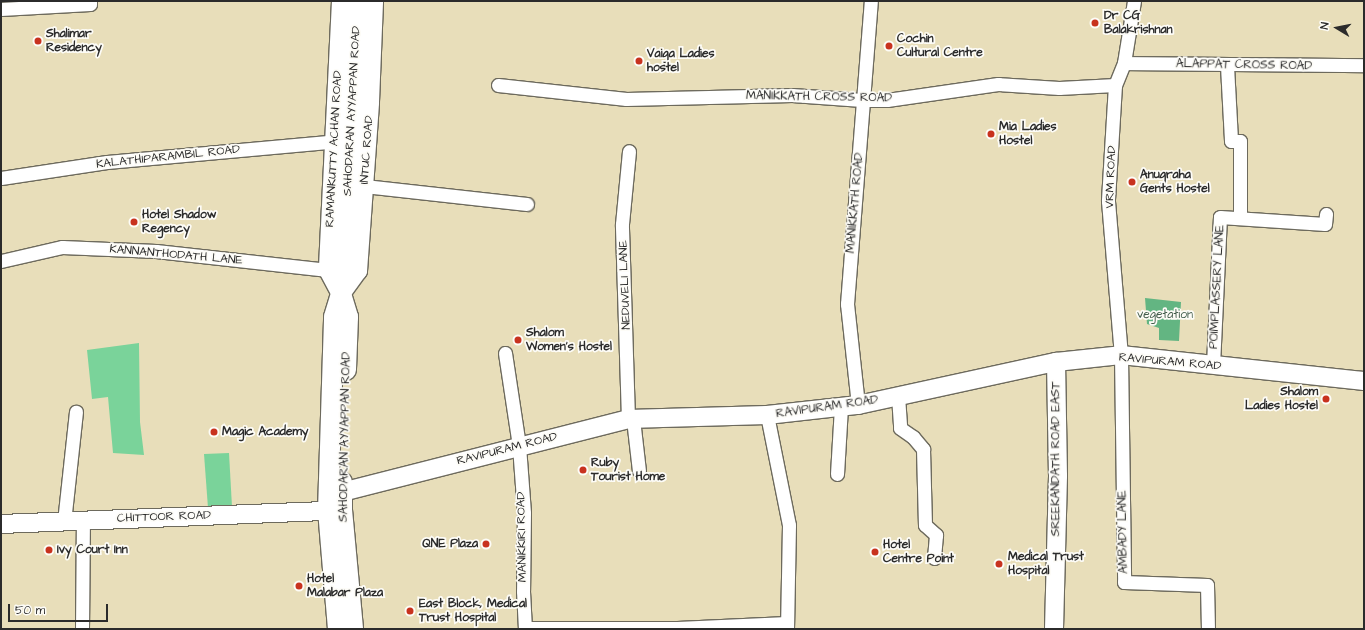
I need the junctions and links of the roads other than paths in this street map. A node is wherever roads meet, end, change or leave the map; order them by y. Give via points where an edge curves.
1 (90, 1) edge
2 (342, 1) edge
3 (358, 1) edge
4 (374, 1) edge
5 (871, 1) edge
6 (1134, 1) edge
7 (1, 9) edge
8 (1124, 63) junction
9 (1227, 66) junction
10 (1364, 66) edge
11 (498, 85) dead end
12 (1115, 86) junction
13 (862, 100) junction
14 (336, 141) junction
15 (629, 151) dead end
16 (1, 178) edge
17 (364, 186) junction
18 (527, 204) dead end
19 (1240, 218) junction
20 (1326, 219) dead end
21 (1, 261) edge
22 (328, 270) junction
23 (341, 294) junction
24 (505, 354) dead end
25 (1121, 355) junction
26 (1056, 362) junction
27 (1212, 365) junction
28 (1364, 381) edge
29 (898, 396) junction
30 (849, 406) junction
31 (76, 412) dead end
32 (767, 415) junction
33 (631, 419) junction
34 (518, 446) junction
35 (639, 471) dead end
36 (837, 474) dead end
37 (342, 492) junction
38 (328, 511) junction
39 (83, 520) junction
40 (64, 522) junction
41 (1, 524) edge
42 (934, 558) dead end
43 (787, 626) edge
44 (82, 629) edge
45 (338, 629) edge
46 (353, 629) edge
47 (525, 629) edge
48 (1054, 629) edge
49 (1208, 629) edge

1 - 7 street via 90,4
2 - 14 main road, RAMANKUTTY ACHAN ROAD
3 - 23 main road, SAHODARAN AYYAPPAN ROAD
4 - 17 main road, INTUC ROAD
5 - 13 street, MANIKKATH ROAD
6 - 8 street, VRM ROAD
8 - 9 street, ALAPPAT CROSS ROAD
8 - 12 street, VRM ROAD
9 - 10 street, ALAPPAT CROSS ROAD
9 - 19 street via 1232,141 1240,142
11 - 13 street, MANIKKATH CROSS ROAD via 626,99 792,95
12 - 13 street, MANIKKATH CROSS ROAD via 1059,88 998,84 887,100
12 - 25 street, VRM ROAD via 1108,200
13 - 30 street, MANIKKATH ROAD via 847,304
14 - 16 street, KALATHIPARAMBIL ROAD via 107,162
14 - 22 main road, RAMANKUTTY ACHAN ROAD
15 - 33 street, NEDUVELI LANE via 622,224
17 - 18 street
17 - 23 main road, INTUC ROAD via 358,271
19 - 20 street, POIMPLASSERY LANE
19 - 27 street, POIMPLASSERY LANE via 1220,217
21 - 22 street, KANNANTHODATH LANE via 62,247 156,251
22 - 23 main road
23 - 37 main road, SAHODARAN AYYAPPAN ROAD via 348,317
23 - 38 main road, SAHODARAN AYYAPPAN ROAD via 334,317
24 - 34 street, MANIKKIRI ROAD
25 - 26 main road, RAVIPURAM ROAD
25 - 27 main road, RAVIPURAM ROAD
25 - 49 street, AMBADY LANE via 1124,582 1207,585
26 - 29 main road, RAVIPURAM ROAD
26 - 48 main road, SREEKANDATH ROAD EAST via 1058,476
27 - 28 main road, RAVIPURAM ROAD
29 - 30 main road, RAVIPURAM ROAD
29 - 42 street via 900,428 913,437 923,449 925,525 936,535
30 - 32 main road, RAVIPURAM ROAD
30 - 36 street, MANIKKATH ROAD
31 - 40 street
32 - 33 main road, RAVIPURAM ROAD
32 - 43 street via 789,525
33 - 34 main road, RAVIPURAM ROAD
33 - 35 street, NEDUVELI LANE
34 - 37 main road, RAVIPURAM ROAD
34 - 47 street, MANIKKIRI ROAD via 524,513
37 - 46 main road, SAHODARAN AYYAPPAN ROAD
38 - 39 main road, CHITTOOR ROAD
38 - 45 main road, SAHODARAN AYYAPPAN ROAD
39 - 40 main road, CHITTOOR ROAD
39 - 44 street
40 - 41 main road, CHITTOOR ROAD
43 - 47 street

